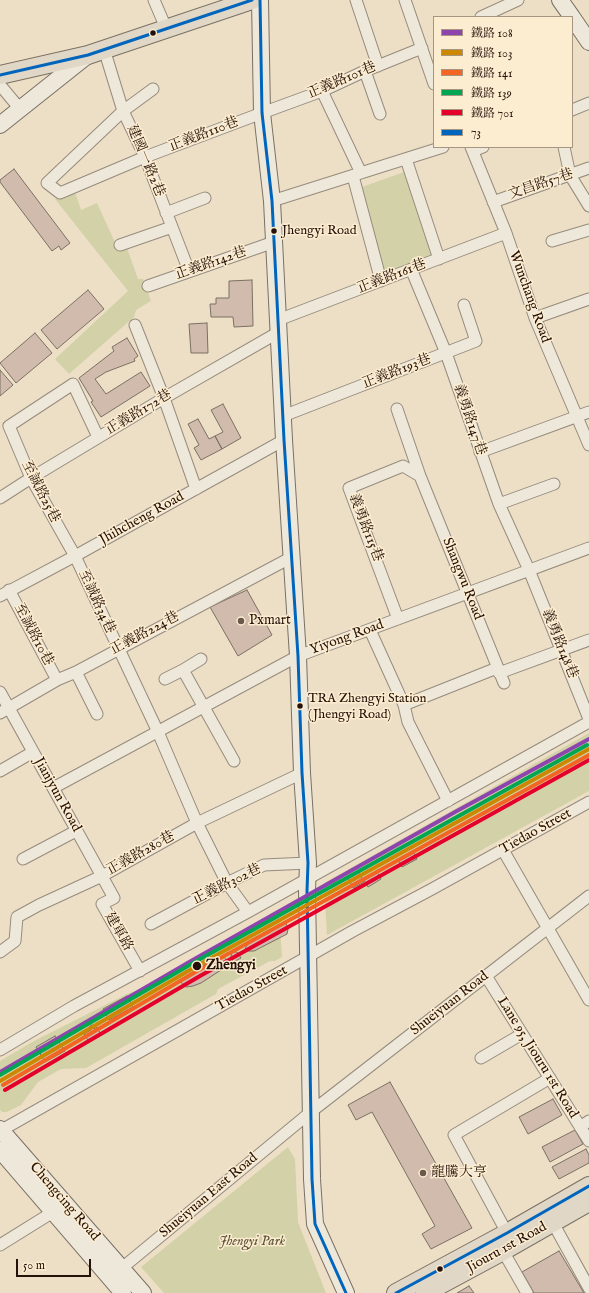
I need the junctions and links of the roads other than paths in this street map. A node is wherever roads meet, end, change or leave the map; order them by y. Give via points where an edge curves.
1 (154, 0) edge
2 (252, 0) edge
3 (260, 0) edge
4 (356, 0) edge
5 (406, 0) edge
6 (518, 0) edge
7 (560, 0) edge
8 (483, 16) edge
9 (571, 16) edge
10 (573, 18) edge
11 (166, 28) junction
12 (589, 42) edge
13 (422, 48) junction
14 (96, 52) junction
15 (378, 66) junction
16 (365, 71) junction
17 (0, 75) edge
18 (433, 81) edge
19 (0, 85) edge
20 (153, 89) dead end
21 (322, 91) junction
22 (589, 103) edge
23 (20, 109) junction
24 (573, 110) edge
25 (123, 111) junction
26 (262, 113) junction
27 (380, 114) dead end
28 (0, 125) edge
29 (440, 148) edge
30 (476, 148) edge
31 (564, 148) edge
32 (145, 157) junction
33 (406, 159) junction
34 (589, 168) edge
35 (357, 174) junction
36 (570, 175) junction
37 (205, 198) dead end
38 (272, 201) junction
39 (493, 202) junction
40 (589, 206) edge
41 (166, 213) junction
42 (172, 227) junction
43 (589, 230) edge
44 (506, 233) junction
45 (552, 241) dead end
46 (274, 242) junction
47 (120, 244) dead end
48 (438, 259) junction
49 (412, 269) junction
50 (188, 271) junction
51 (381, 281) junction
52 (148, 286) dead end
53 (589, 299) edge
54 (464, 305) dead end
55 (535, 318) junction
56 (136, 326) dead end
57 (279, 326) junction
58 (446, 353) junction
59 (164, 398) junction
60 (397, 409) dead end
61 (589, 412) edge
62 (283, 416) junction
63 (577, 416) junction
64 (98, 437) junction
65 (284, 440) junction
66 (589, 445) edge
67 (480, 452) junction
68 (420, 476) junction
69 (31, 478) junction
70 (554, 484) dead end
71 (196, 489) junction
72 (0, 498) edge
73 (499, 504) junction
74 (589, 548) edge
75 (75, 556) junction
76 (292, 557) junction
77 (529, 570) junction
78 (5, 593) edge
79 (468, 593) junction
80 (398, 619) junction
81 (370, 630) junction
82 (589, 640) edge
83 (118, 649) junction
84 (561, 650) junction
85 (298, 656) junction
86 (202, 659) dead end
87 (183, 670) junction
88 (76, 672) junction
89 (500, 674) junction
90 (165, 679) dead end
91 (57, 680) junction
92 (0, 692) edge
93 (404, 705) junction
94 (204, 706) junction
95 (4, 710) edge
96 (97, 714) dead end
97 (589, 719) edge
98 (589, 722) edge
99 (158, 732) junction
100 (33, 752) junction
101 (234, 761) dead end
102 (0, 771) edge
103 (302, 773) junction
104 (53, 788) junction
105 (448, 801) junction
106 (589, 802) edge
107 (197, 823) junction
108 (76, 831) junction
109 (503, 850) junction
110 (24, 859) dead end
111 (308, 870) junction
112 (102, 876) junction
113 (227, 883) junction
114 (589, 896) edge
115 (248, 912) junction
116 (151, 924) dead end
117 (548, 927) junction
118 (0, 952) edge
119 (308, 957) junction
120 (140, 971) junction
121 (486, 976) junction
122 (589, 1000) edge
123 (522, 1034) junction
124 (0, 1050) edge
125 (481, 1058) dead end
126 (550, 1078) junction
127 (312, 1111) junction
128 (585, 1124) edge
129 (0, 1130) edge
130 (589, 1141) edge
131 (0, 1150) edge
132 (589, 1186) edge
133 (589, 1202) edge
134 (53, 1212) junction
135 (553, 1223) junction
136 (507, 1233) junction
137 (0, 1245) edge
138 (504, 1251) junction
139 (102, 1268) junction
140 (122, 1268) junction
141 (589, 1288) edge
142 (435, 1290) edge
143 (123, 1293) edge
144 (143, 1293) edge
145 (346, 1293) edge
146 (396, 1293) edge
147 (527, 1293) edge

1 - 11 street
2 - 11 main road
3 - 26 street
4 - 15 street
5 - 13 street
6 - 8 street
7 - 9 street
10 - 12 street
11 - 14 main road
13 - 15 street, 正義路101巷
13 - 18 street
14 - 17 main road
14 - 23 street
14 - 25 street, 建國一路2巷
15 - 16 street, 正義路101巷
16 - 21 street, 正義路101巷
16 - 27 street
19 - 23 street
20 - 25 street
21 - 26 street, 正義路101巷
21 - 35 street
22 - 24 street
23 - 28 street
25 - 32 street, 建國一路2巷
25 - 32 street, 正義路110巷 via 47,183 60,193
26 - 32 street, 正義路110巷
26 - 38 street
29 - 33 street
30 - 39 street, Wunchang Road
31 - 36 street
32 - 41 street, 建國一路2巷
33 - 35 street
33 - 48 street
34 - 36 street, 文昌路57巷
35 - 38 street
35 - 51 street
36 - 39 street, 文昌路57巷
36 - 40 street
37 - 41 street
38 - 46 street
39 - 44 street, Wunchang Road
41 - 42 street, 建國一路2巷
42 - 47 street
42 - 50 street, 建國一路2巷
43 - 45 street
44 - 48 street, 正義路161巷
44 - 55 street, Wunchang Road
46 - 50 street, 正義路142巷
46 - 57 street
48 - 49 street, 正義路161巷
49 - 51 street, 正義路161巷
49 - 58 street, 義勇路147巷
50 - 52 street, 正義路142巷
51 - 57 street, 正義路161巷
53 - 55 street
54 - 58 street, 正義路193巷 via 476,341
55 - 63 street, Wunchang Road
56 - 59 street
57 - 59 street, 正義路172巷
57 - 62 street
58 - 62 street, 正義路193巷
58 - 67 street, 義勇路147巷
59 - 64 street, 正義路172巷
59 - 71 street
60 - 68 street, Shangwu Road
61 - 63 street
62 - 65 street
63 - 66 street, Wunchang Road
63 - 67 street
64 - 69 street, 正義路172巷
64 - 69 street, 至誠路25巷 via 73,384 9,426
65 - 71 street, Jhihcheng Road
65 - 76 street
67 - 73 street, 義勇路147巷
68 - 79 street, Shangwu Road
68 - 80 street, 義勇路115巷 via 403,466 349,488
69 - 72 street, 正義路172巷
69 - 75 street, 至誠路25巷
70 - 73 street
71 - 75 street, Jhihcheng Road
73 - 77 street, 義勇路147巷
74 - 77 street, Yiyong Road
75 - 78 street, Jhihcheng Road
75 - 83 street, 至誠路34巷
76 - 83 street, 正義路224巷
76 - 85 street
77 - 79 street, Yiyong Road
77 - 84 street, 義勇路148巷
78 - 91 street, 至誠路10巷
79 - 80 street, Yiyong Road
79 - 89 street, Shangwu Road
80 - 81 street, Yiyong Road
81 - 85 street, Yiyong Road
81 - 93 street
82 - 84 street
83 - 88 street, 正義路224巷
83 - 99 street, 至誠路34巷
84 - 89 street
84 - 97 street, 義勇路148巷
85 - 94 street, Yiyong Road
85 - 103 street
86 - 87 street
87 - 90 street
87 - 94 street
88 - 91 street, 正義路224巷
88 - 96 street
89 - 93 street
91 - 95 street, 正義路224巷
92 - 95 street, Jianjyun Road
93 - 105 street via 408,722
94 - 99 street, Yiyong Road
94 - 101 street
95 - 100 street, Jianjyun Road
98 - 105 street
99 - 104 street, Yiyong Road
99 - 107 street, 至誠路34巷
100 - 102 street
100 - 104 street, Jianjyun Road
103 - 107 street, 正義路280巷
103 - 111 street
104 - 108 street, Jianjyun Road
105 - 111 street
106 - 109 street, Tiedao Street
107 - 112 street, 正義路280巷
107 - 113 street, 至誠路34巷
108 - 110 street
108 - 112 street, Jianjyun Road
109 - 117 street
109 - 119 street, Tiedao Street
111 - 113 street, 正義路302巷 via 264,866
111 - 115 street
111 - 119 street
112 - 118 street, 正義路280巷 via 17,917 15,941
112 - 120 street, Jianjyun Road via 114,898 102,904
113 - 115 street, 至誠路34巷
113 - 116 street, 正義路302巷
114 - 117 street, Shueiyuan Road
115 - 120 street
117 - 121 street, Shueiyuan Road
117 - 122 street
119 - 127 street
119 - 129 street, Tiedao Street
120 - 124 street
121 - 123 street, Lane 95, Jiouru 1st Road
121 - 127 street, Shueiyuan Road
123 - 125 street
123 - 126 street, Lane 95, Jiouru 1st Road
126 - 128 street, Lane 95, Jiouru 1st Road
126 - 136 street via 454,1135
127 - 140 street, Shueiyuan East Road
127 - 145 street via 315,1224
128 - 130 street, Lane 95, Jiouru 1st Road
129 - 140 street, Chengcing Road
131 - 134 street, Chengcing Road
132 - 136 main road, Jiouru 1st Road
133 - 135 main road, Jiouru 1st Road
134 - 137 street
134 - 139 street, Chengcing Road
135 - 138 main road, Jiouru 1st Road
135 - 141 street
136 - 138 street
136 - 146 main road, Jiouru 1st Road
138 - 142 main road, Jiouru 1st Road
138 - 147 street
139 - 140 street
139 - 143 street, Chengcing Road
140 - 144 street, Chengcing Road

